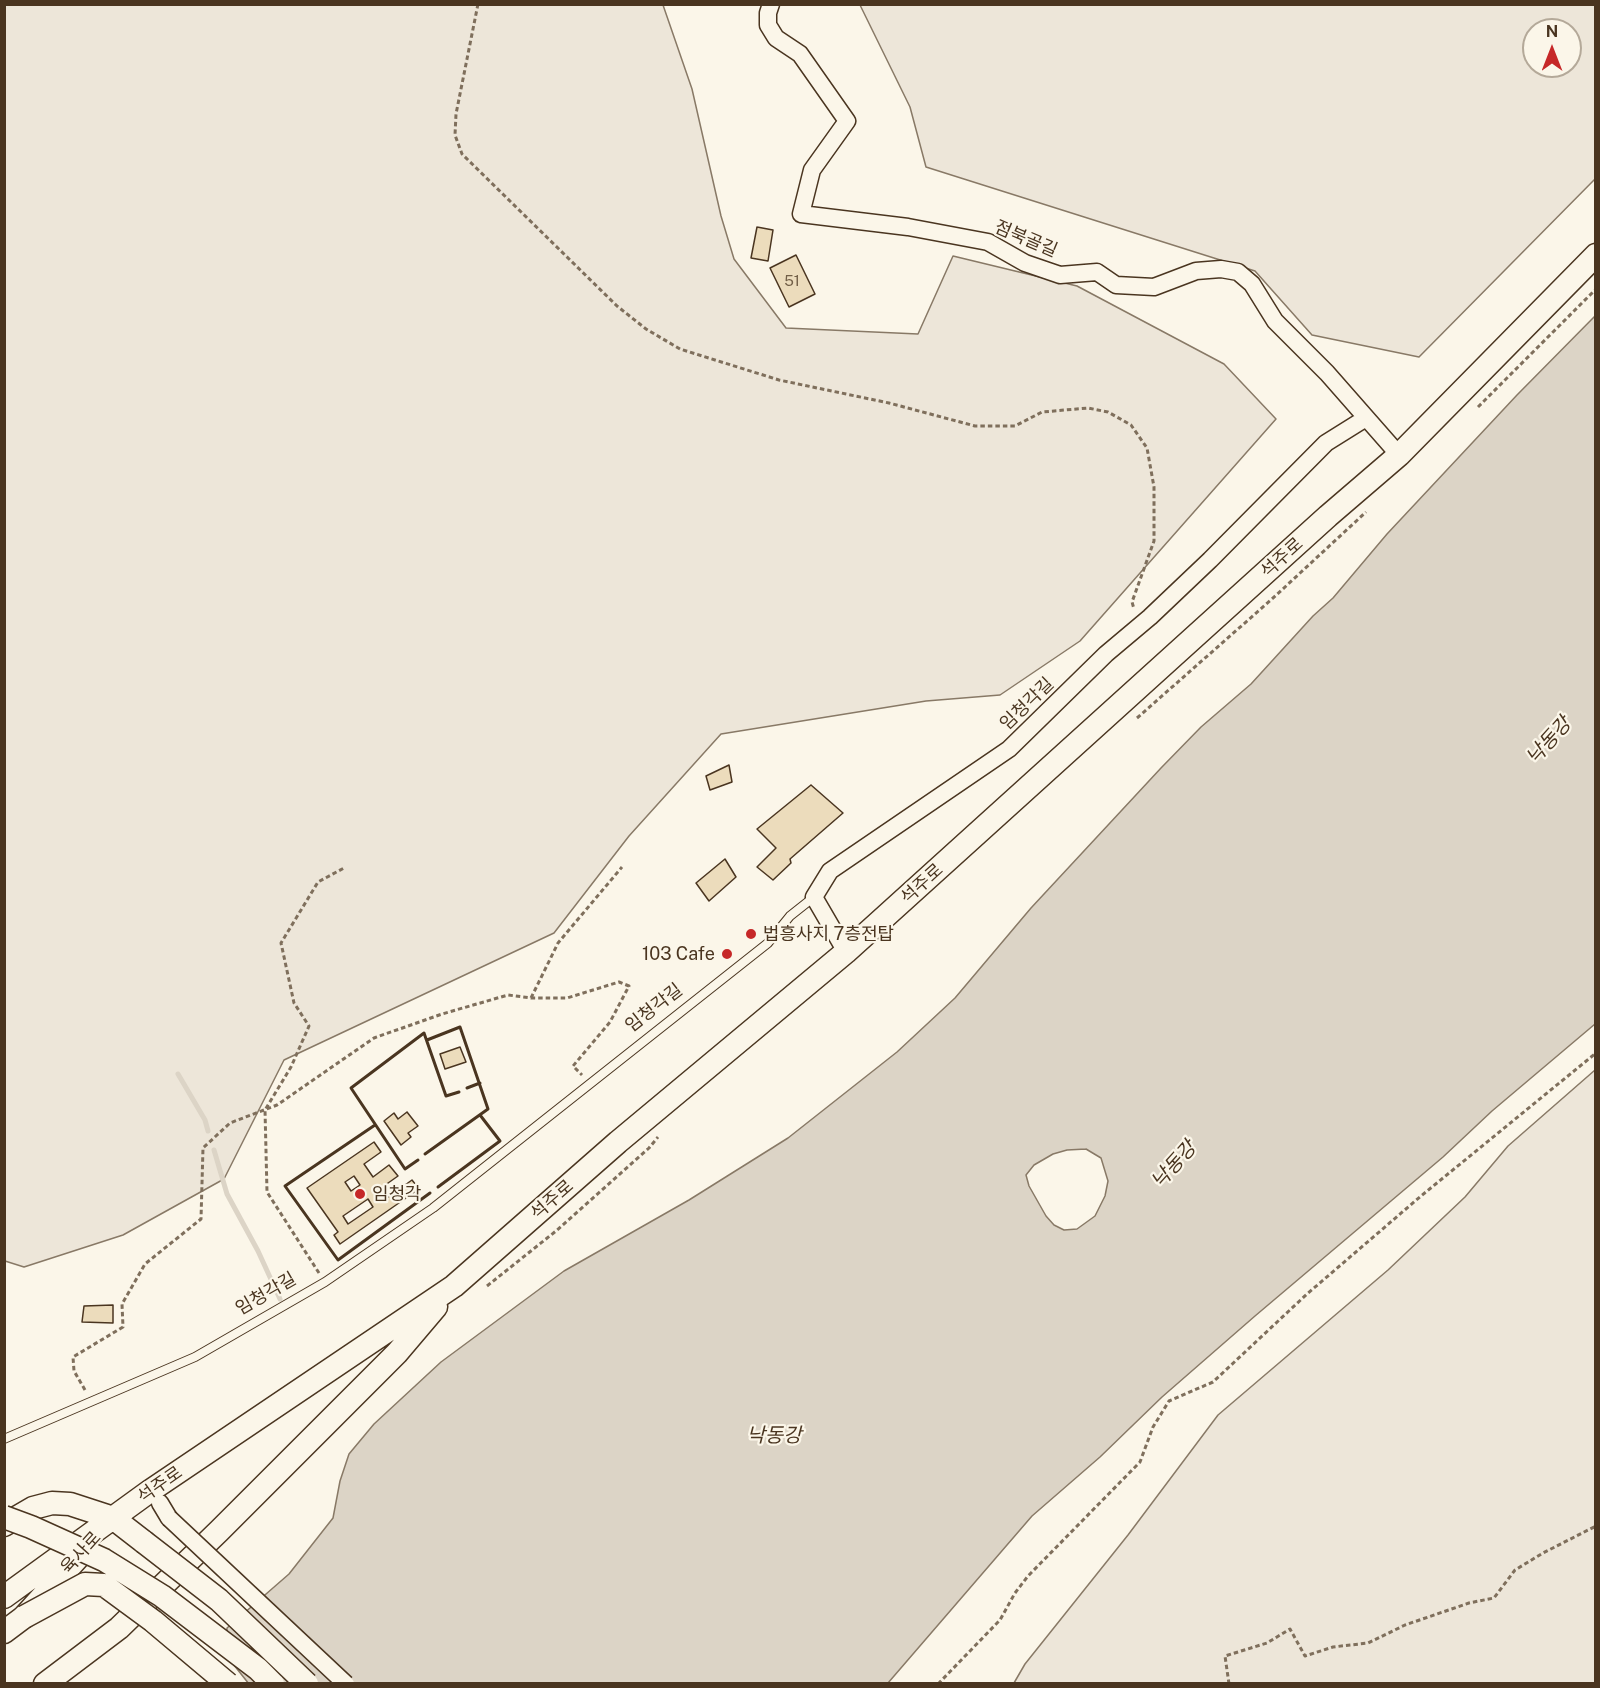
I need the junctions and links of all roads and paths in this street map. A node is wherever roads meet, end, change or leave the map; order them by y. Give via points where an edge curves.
1 (478, 4) edge
2 (771, 4) edge
3 (1596, 255) edge
4 (1366, 418) junction
5 (1399, 455) junction
6 (1138, 628) junction
7 (622, 867) dead end
8 (344, 868) dead end
9 (814, 897) junction
10 (846, 952) junction
11 (531, 998) junction
12 (1596, 1053) edge
13 (590, 1084) junction
14 (265, 1110) junction
15 (325, 1282) junction
16 (454, 1286) junction
17 (91, 1402) junction
18 (4, 1439) edge
19 (160, 1503) dead end
20 (4, 1517) edge
21 (113, 1518) junction
22 (4, 1525) edge
23 (1596, 1526) edge
24 (4, 1597) edge
25 (24, 1617) junction
26 (4, 1632) edge
27 (45, 1683) edge
28 (228, 1683) edge
29 (273, 1683) edge
30 (307, 1683) edge
31 (346, 1683) edge
32 (938, 1683) edge
33 (1229, 1683) edge

1 - 6 path via 456,114 455,135 462,154 617,306 646,329 680,349 779,380 975,426 1015,426 1042,412 1088,408 1107,412 1131,425 1146,448 1154,487 1154,541 1132,602
2 - 4 street, 점북골길 via 768,25 776,38 800,54 847,121 812,170 801,214 988,242 1025,263 1060,275 1097,272 1116,285 1154,287 1196,271 1238,272 1252,284 1275,321
3 - 5 street, 석주로
4 - 5 street, 점북골길
4 - 6 street, 임청각길 via 1326,443
5 - 10 street, 석주로
6 - 9 street, 임청각길 via 1009,749 830,871
7 - 11 path via 558,944
8 - 14 path via 318,882 281,944 294,1003 309,1026 291,1067
9 - 10 street
9 - 13 lane, 임청각길 via 790,916 768,943
10 - 16 street, 석주로 via 618,1142
11 - 13 path via 567,998 619,982 629,986 610,1022 573,1066
11 - 14 path via 508,994 374,1038
12 - 32 path via 1430,1188 1213,1382 1168,1401 1140,1462 1028,1576 1000,1620
13 - 15 lane, 임청각길 via 433,1208
14 - 15 path via 267,1192
14 - 17 path via 230,1123 202,1148 201,1219 145,1264 122,1304 123,1327 73,1357 74,1371
15 - 17 lane, 임청각길 via 195,1357
16 - 21 street, 석주로
16 - 27 street via 397,1353 219,1531 119,1628
17 - 18 lane, 임청각길
19 - 31 street, bridge via 169,1518
20 - 29 street, bridge via 104,1560 162,1596
21 - 22 street via 70,1504 52,1503 33,1508
21 - 24 street, 육사로
21 - 25 street, 육사로
21 - 30 street, bridge via 219,1600
23 - 33 path via 1515,1570 1494,1598 1406,1625 1368,1643 1333,1647 1305,1656 1290,1629 1267,1643 1225,1656
25 - 26 street, 육사로
25 - 28 street, bridge via 85,1584 104,1585

